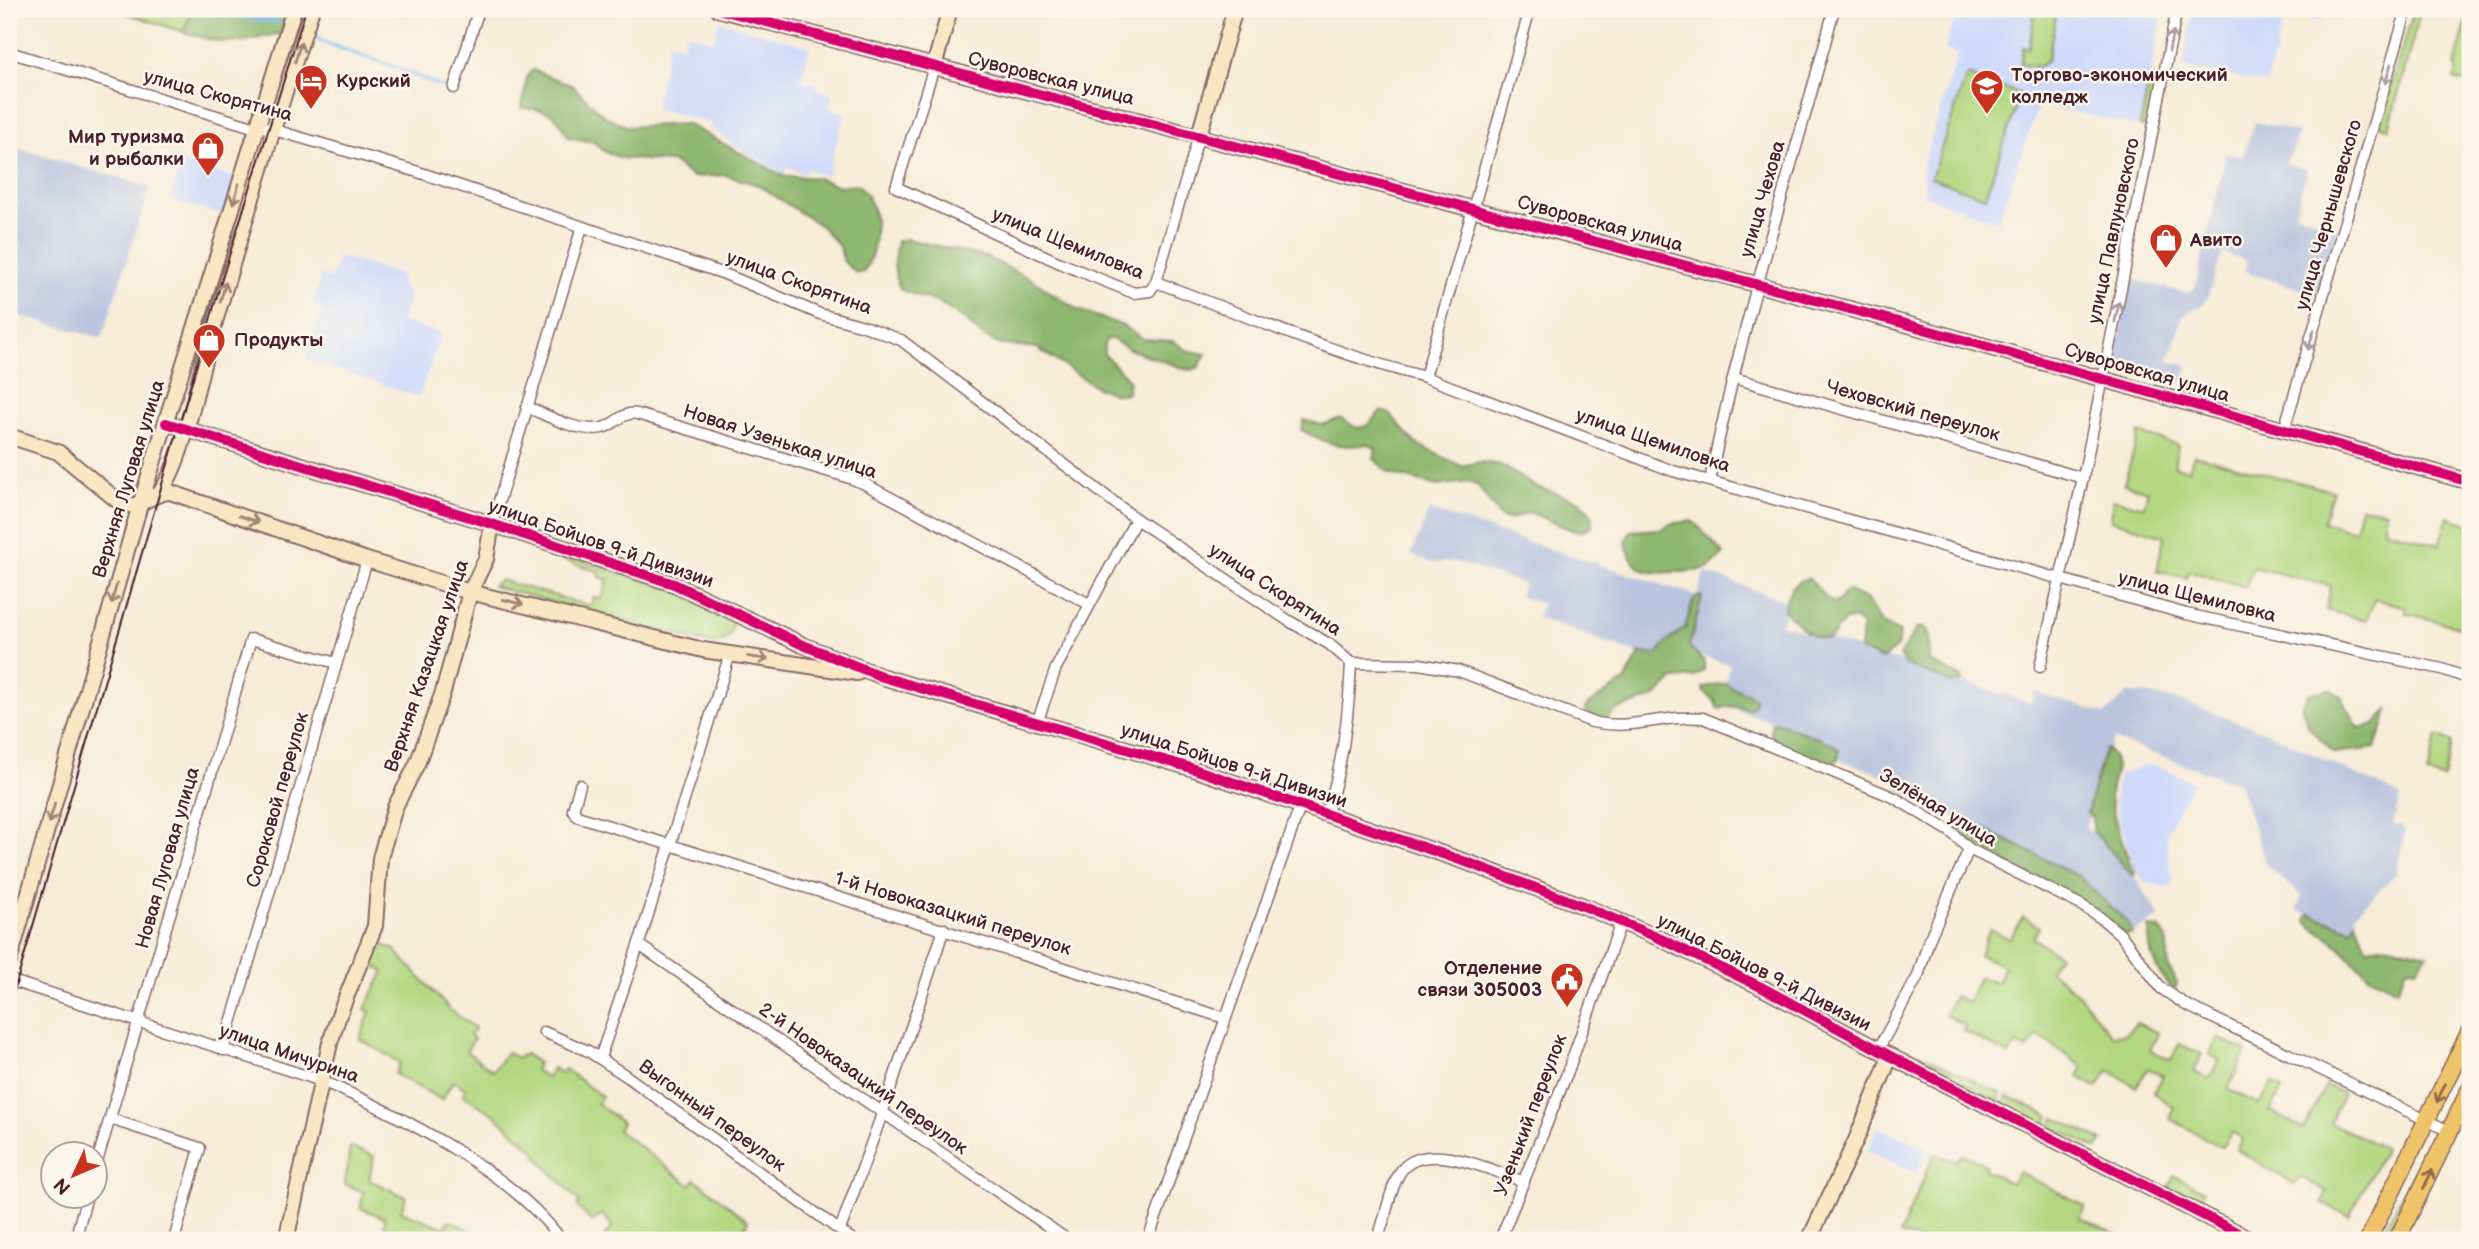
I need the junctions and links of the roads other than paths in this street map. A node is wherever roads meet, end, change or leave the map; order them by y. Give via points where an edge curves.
1 (294, 9) edge
2 (312, 9) edge
3 (479, 9) edge
4 (718, 9) edge
5 (950, 9) edge
6 (1236, 9) edge
7 (1530, 9) edge
8 (1834, 9) edge
9 (2177, 9) edge
10 (2407, 9) edge
11 (9, 52) edge
12 (934, 67) junction
13 (454, 88) dead end
14 (256, 128) junction
15 (274, 130) junction
16 (1199, 135) junction
17 (1471, 208) junction
18 (582, 227) junction
19 (1156, 282) junction
20 (1757, 285) junction
21 (1424, 377) junction
22 (1734, 378) junction
23 (2102, 379) junction
24 (527, 408) junction
25 (164, 428) junction
26 (185, 429) junction
27 (2284, 430) junction
28 (9, 436) edge
29 (170, 476) junction
30 (2083, 478) junction
31 (1710, 481) junction
32 (2470, 482) edge
33 (160, 493) junction
34 (207, 504) junction
35 (140, 505) junction
36 (1136, 519) junction
37 (492, 524) junction
38 (367, 560) junction
39 (2060, 579) junction
40 (470, 592) junction
41 (1089, 604) junction
42 (730, 654) junction
43 (336, 663) junction
44 (1351, 663) junction
45 (2040, 667) dead end
46 (883, 677) junction
47 (2470, 679) edge
48 (1037, 723) junction
49 (580, 785) dead end
50 (1301, 804) junction
51 (1327, 813) junction
52 (670, 845) junction
53 (1969, 849) junction
54 (1621, 922) junction
55 (944, 929) junction
56 (639, 945) junction
57 (9, 962) edge
58 (9, 980) edge
59 (1226, 1018) junction
60 (139, 1021) junction
61 (2470, 1031) edge
62 (544, 1032) dead end
63 (223, 1050) junction
64 (1884, 1053) junction
65 (600, 1058) junction
66 (322, 1081) junction
67 (2470, 1089) edge
68 (882, 1114) junction
69 (110, 1119) junction
70 (2428, 1120) junction
71 (2451, 1132) junction
72 (104, 1140) edge
73 (1524, 1182) junction
74 (84, 1210) edge
75 (839, 1230) junction
76 (75, 1240) edge
77 (174, 1240) edge
78 (286, 1240) edge
79 (561, 1240) edge
80 (853, 1240) edge
81 (1068, 1240) edge
82 (1148, 1240) edge
83 (1377, 1240) edge
84 (1500, 1240) edge
85 (1809, 1240) edge
86 (2252, 1240) edge
87 (2368, 1240) edge
88 (2397, 1240) edge

1 - 14 street, Верхняя Луговая улица
15 -> 2 street, Верхняя Луговая улица
3 - 13 street
4 - 12 street, Суворовская улица
5 - 12 street
6 - 16 street
7 - 17 street
8 - 20 street, улица Чехова
23 -> 9 street, улица Павлуновского
10 -> 27 street, улица Чернышевского
11 - 14 street, улица Скорятина
12 - 16 street, Суворовская улица
12 - 19 street, улица Щемиловка via 896,187 1134,293 1145,294
14 - 15 street, улица Скорятина
14 -> 25 street, Верхняя Луговая улица
15 - 18 street, улица Скорятина via 391,163
26 -> 15 street, Верхняя Луговая улица
16 - 17 street, Суворовская улица
16 - 19 street
17 - 20 street, Суворовская улица
17 - 21 street
18 - 24 street, Верхняя Казацкая улица
18 - 36 street, улица Скорятина via 901,340
19 - 21 street, улица Щемиловка via 1325,346
20 - 22 street, улица Чехова
20 - 23 street, Суворовская улица
21 - 31 street, улица Щемиловка
22 - 30 street, Чеховский переулок
22 - 31 street, улица Чехова
23 - 27 street, Суворовская улица
23 - 30 street, улица Павлуновского
24 - 37 street, Верхняя Казацкая улица
24 - 41 street, Новая Узенькая улица via 587,429 606,427 626,414 636,414 850,478
25 - 26 street, улица Бойцов 9-й Дивизии
25 - 29 street via 163,454
25 - 35 street, Верхняя Луговая улица
26 - 29 street, Верхняя Луговая улица
26 - 37 street, улица Бойцов 9-й Дивизии
27 - 32 street, Суворовская улица
28 - 35 street via 58,452 122,504
29 - 33 street, Верхняя Луговая улица
29 - 34 street via 186,493
30 - 39 street, улица Павлуновского
31 - 39 street, улица Щемиловка
33 - 34 street, улица Бойцов 9-й Дивизии
33 - 35 street
34 -> 38 street, улица Бойцов 9-й Дивизии
35 -> 57 street, Верхняя Луговая улица
36 - 41 street
36 - 44 street, улица Скорятина via 1329,644
37 - 40 street, Верхняя Казацкая улица via 486,559
37 - 46 street, улица Бойцов 9-й Дивизии via 674,584
38 - 40 street, улица Бойцов 9-й Дивизии
38 - 43 street, Сороковой переулок
39 - 45 street, улица Павлуновского
39 - 47 street, улица Щемиловка via 2186,614 2442,669
40 -> 42 street, улица Бойцов 9-й Дивизии
40 - 66 street, Верхняя Казацкая улица via 443,692 417,764 395,807 380,858 375,926 339,1015
41 - 48 street via 1056,668
42 -> 46 street, улица Бойцов 9-й Дивизии
42 - 52 street
43 - 60 street, Новая Луговая улица via 251,639
43 - 63 street, Сороковой переулок
44 - 51 street, улица Скорятина via 1346,732
44 - 53 street, Зелёная улица via 1419,664 1459,671 1608,725 1703,718 1895,798 1951,832
46 - 48 street, улица Бойцов 9-й Дивизии
48 - 50 street, улица Бойцов 9-й Дивизии
49 - 52 street, 1-й Новоказацкий переулок via 573,810 577,816
50 - 51 street, улица Бойцов 9-й Дивизии
50 - 59 street
51 - 54 street, улица Бойцов 9-й Дивизии
52 - 55 street, 1-й Новоказацкий переулок
52 - 56 street
53 - 64 street via 1918,976 1898,1009
53 - 70 street, Зелёная улица via 2101,918 2121,935 2161,988 2186,1005
54 - 64 street, улица Бойцов 9-й Дивизии via 1759,986
54 - 73 street, Узенький переулок
55 - 59 street, 1-й Новоказацкий переулок
55 - 68 street
56 - 65 street
56 - 68 street, 2-й Новоказацкий переулок
58 - 60 street, улица Мичурина
59 - 82 street
60 - 63 street, улица Мичурина
60 - 69 street, Новая Луговая улица
61 -> 70 main road
62 - 65 street, Выгонный переулок
63 - 66 street, улица Мичурина
64 - 85 street via 1856,1140
64 - 86 street, улица Бойцов 9-й Дивизии
65 - 75 street, Выгонный переулок
66 - 78 street, Верхняя Казацкая улица
66 - 79 street, улица Мичурина via 397,1116 472,1160 536,1209
67 - 71 main road
68 - 75 street
68 - 81 street, 2-й Новоказацкий переулок
69 - 72 street, Новая Луговая улица
69 - 77 street via 200,1148
70 - 71 street, Зелёная улица
70 - 87 main road
88 -> 71 main road
73 - 83 street via 1459,1158 1410,1162 1397,1177
73 - 84 street, Узенький переулок
74 - 76 street
75 - 80 street, Выгонный переулок

